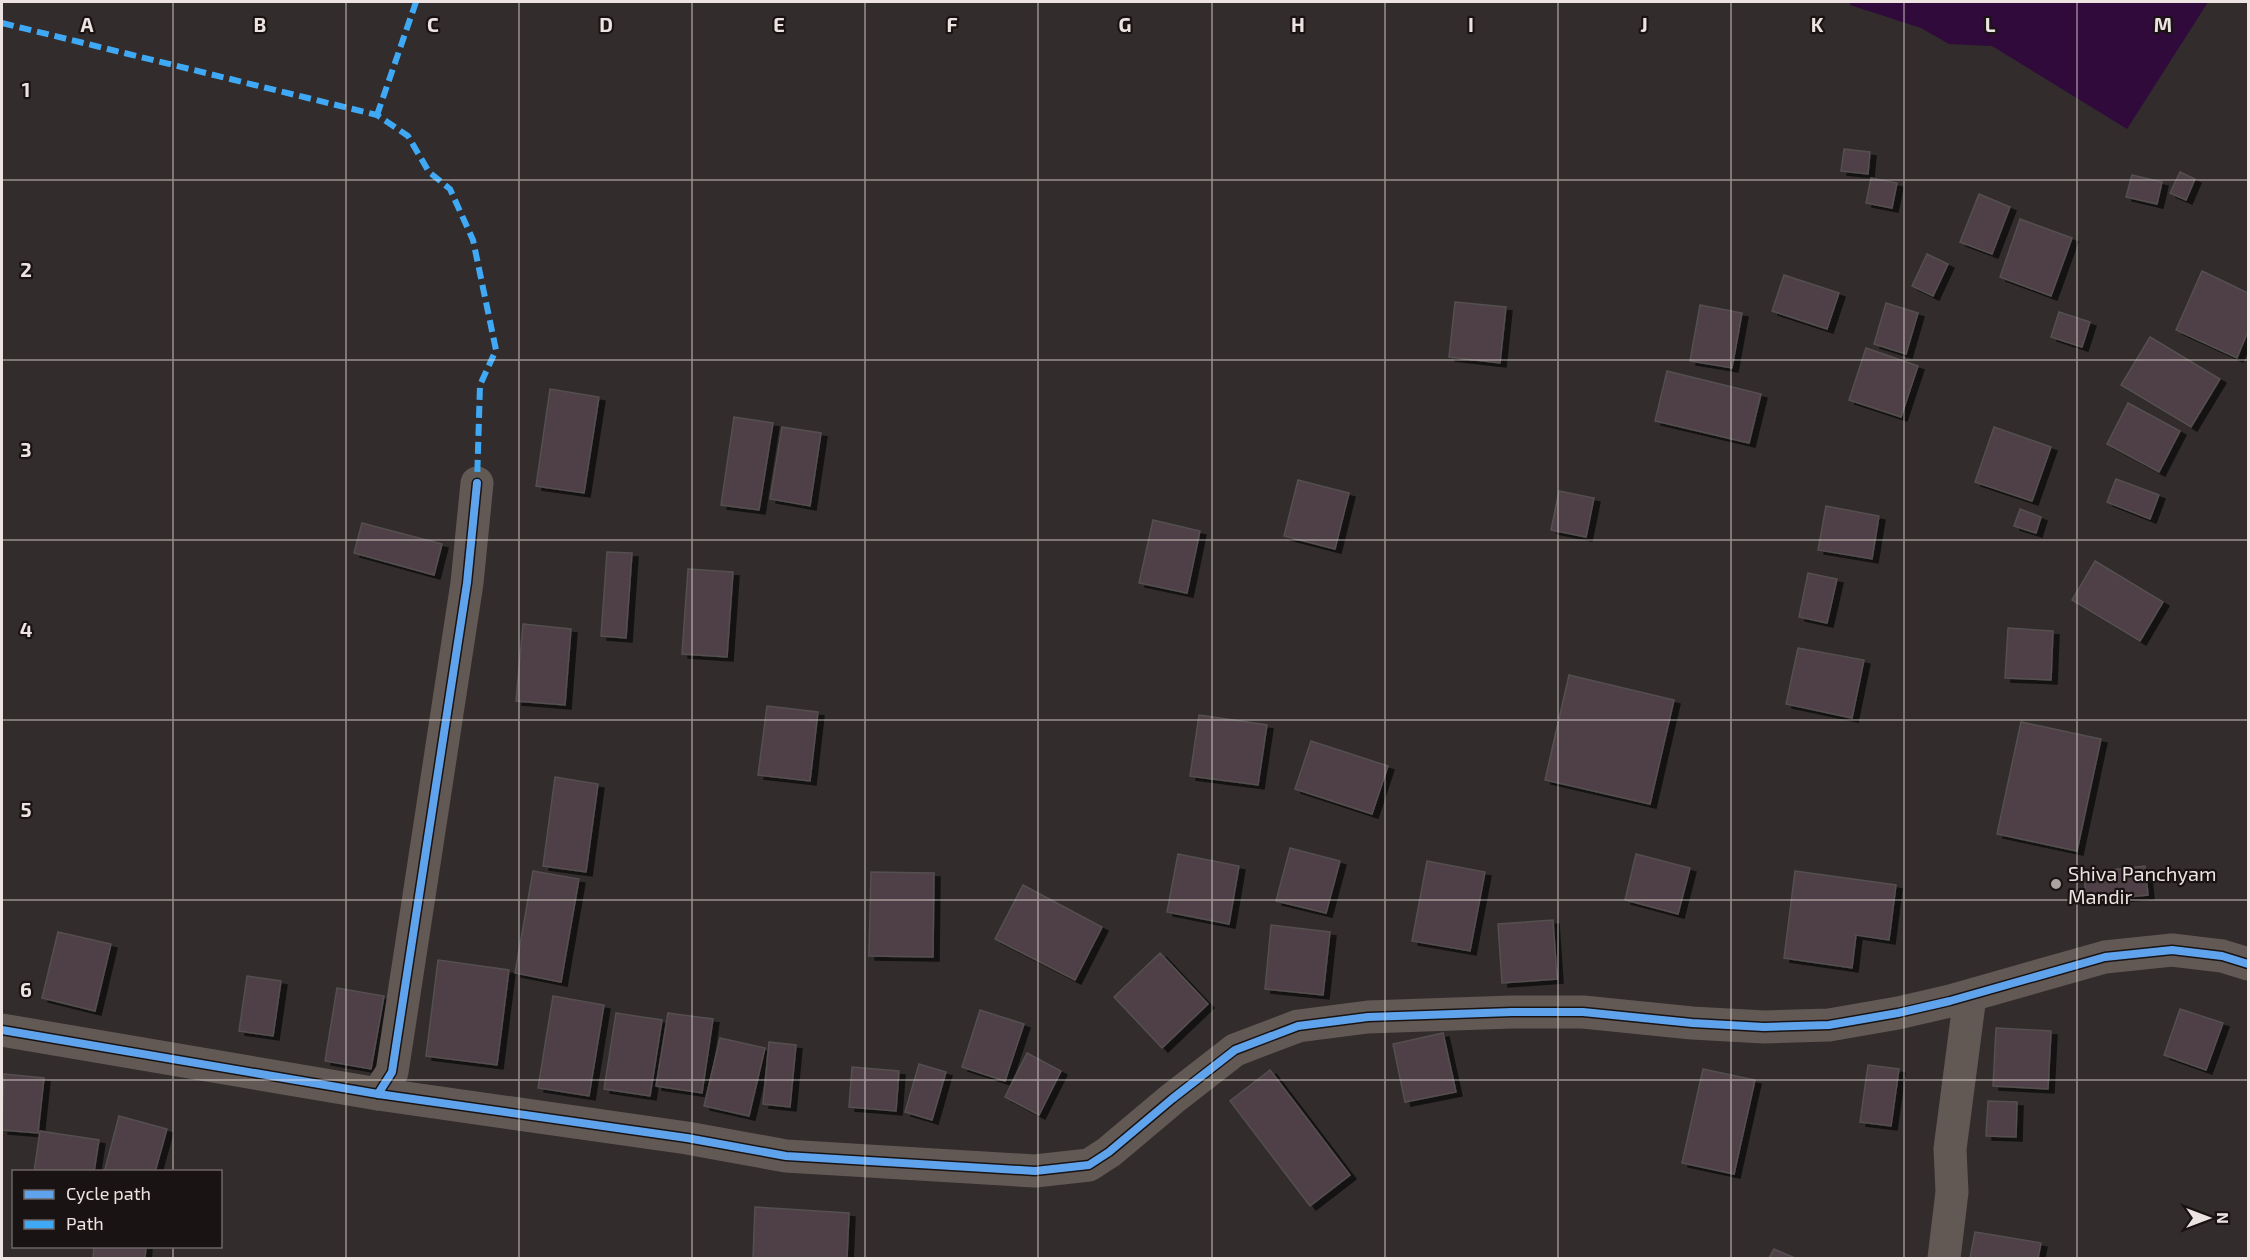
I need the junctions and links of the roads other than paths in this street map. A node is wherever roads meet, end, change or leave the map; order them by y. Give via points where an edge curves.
1 (477, 483) dead end
2 (2248, 964) edge
3 (1970, 996) junction
4 (2, 1030) edge
5 (378, 1095) junction
6 (1944, 1258) edge

1 - 5 street via 467,583 393,1072
2 - 3 street via 2222,956 2172,950 2105,957
3 - 5 street via 1829,1025 1764,1027 1582,1012 1512,1012 1368,1017 1298,1026 1235,1050 1089,1164 1035,1172 786,1156 687,1138
3 - 6 street via 1950,1149 1952,1192
4 - 5 street

